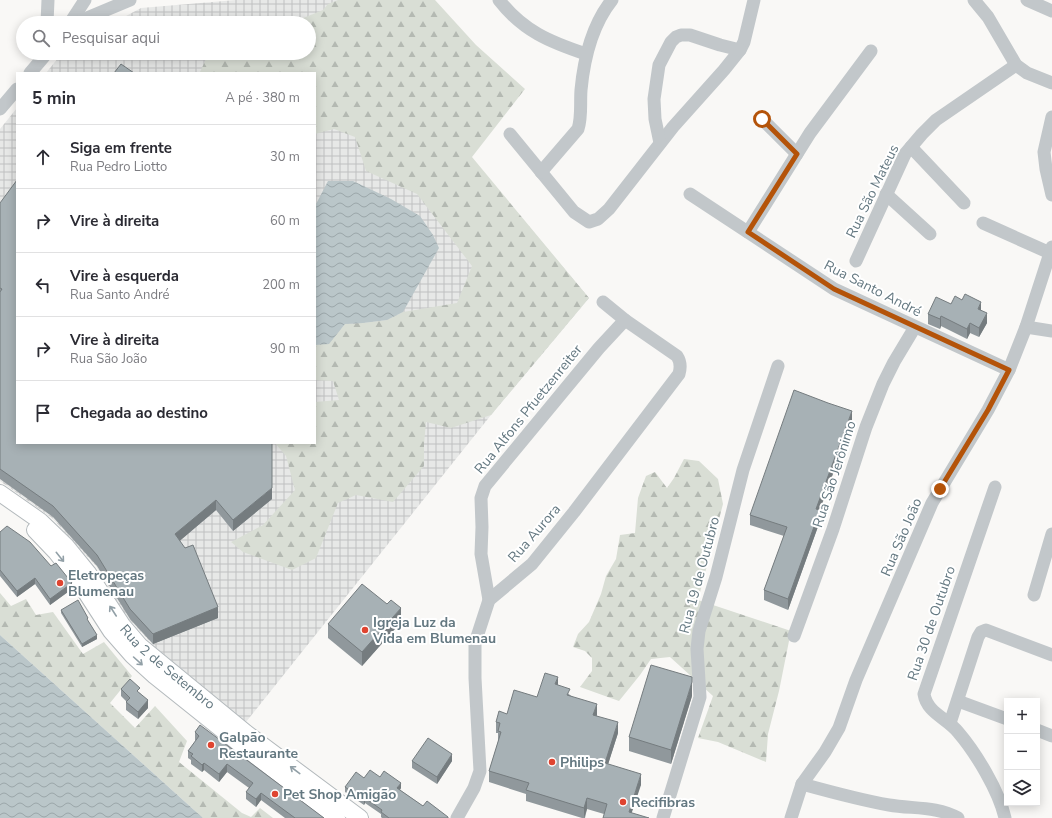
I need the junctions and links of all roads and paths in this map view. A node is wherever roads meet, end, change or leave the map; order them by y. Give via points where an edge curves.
1 (48, 0) edge
2 (85, 0) edge
3 (130, 0) edge
4 (499, 0) edge
5 (612, 0) edge
6 (754, 0) edge
7 (974, 0) edge
8 (1027, 0) edge
9 (1052, 11) edge
10 (47, 16) edge
11 (75, 16) edge
12 (92, 16) edge
13 (740, 50) junction
14 (871, 51) dead end
15 (586, 54) junction
16 (41, 60) edge
17 (1016, 65) junction
18 (31, 72) edge
19 (1052, 83) edge
20 (16, 90) edge
21 (0, 109) edge
22 (1052, 117) edge
23 (762, 119) dead end
24 (510, 134) dead end
25 (660, 143) junction
26 (911, 147) junction
27 (797, 154) junction
28 (541, 172) junction
29 (690, 194) dead end
30 (886, 194) junction
31 (1052, 195) edge
32 (964, 203) dead end
33 (983, 223) dead end
34 (748, 232) junction
35 (930, 234) dead end
36 (1051, 250) edge
37 (856, 261) dead end
38 (603, 302) dead end
39 (625, 320) junction
40 (915, 327) junction
41 (1026, 327) junction
42 (1052, 331) edge
43 (778, 366) dead end
44 (1009, 370) junction
45 (995, 487) dead end
46 (0, 493) edge
47 (0, 504) edge
48 (1052, 534) edge
49 (1048, 564) edge
50 (1034, 596) dead end
51 (489, 600) junction
52 (794, 636) dead end
53 (1052, 655) edge
54 (958, 701) junction
55 (1004, 718) edge
56 (950, 723) junction
57 (1040, 731) edge
58 (1052, 736) edge
59 (802, 784) junction
60 (338, 818) edge
61 (360, 818) edge
62 (457, 818) edge
63 (664, 818) edge
64 (791, 818) edge
65 (958, 818) edge
66 (1005, 818) edge

1 - 10 street
2 - 11 street
3 - 12 street
4 - 15 street via 509,13 526,27 546,39
5 - 15 street via 606,7
6 - 13 street
7 - 17 street via 988,17
8 - 9 street
13 - 25 street
13 - 25 street via 690,35 681,35 671,42 659,65 654,99
14 - 27 street
15 - 28 street via 578,129
16 - 18 street
17 - 19 street via 1027,73
17 - 26 street, Rua São Mateus via 936,120
20 - 21 street
22 - 31 street via 1044,152
23 - 27 street
24 - 28 street
25 - 28 street via 609,209 598,219 589,222 574,212
26 - 30 street, Rua São Mateus via 905,154
26 - 32 street
27 - 34 street
29 - 34 street, Rua Santo André
30 - 35 street
30 - 37 street, Rua São Mateus
33 - 36 street
34 - 40 street, Rua Santo André via 834,289
36 - 41 street, Rua São João
38 - 39 street
39 - 51 street, Rua Alfons Pfuetzenreiter via 486,486 481,498 481,554
39 - 51 street, Rua Aurora via 677,356 681,366 679,374 532,564
40 - 44 street, Rua Santo André
40 - 52 street, Rua São Jerônimo via 883,384 866,427 833,529
41 - 42 street
41 - 44 street, Rua São João
43 - 63 street, Rua 19 de Outubro via 743,470 716,577 699,631 697,649 700,697
44 - 59 street, Rua São João via 932,504 856,680 839,728
45 - 56 street, Rua 30 de Outubro via 924,694 925,702 931,710
61 -> 46 main road, Rua 2 de Setembro via 246,733 140,646 66,546 40,521
47 -> 60 main road, Rua 2 de Setembro via 33,528 56,552 78,580 111,631 132,655 228,735
48 - 49 street
49 - 50 street
51 - 62 street via 475,643 480,770 474,788
53 - 54 street via 986,630 981,632
54 - 55 street
54 - 56 street
56 - 66 street, Rua 30 de Outubro via 974,752
57 - 58 street
59 - 64 street, Rua São João
59 - 65 street via 860,800 946,812

